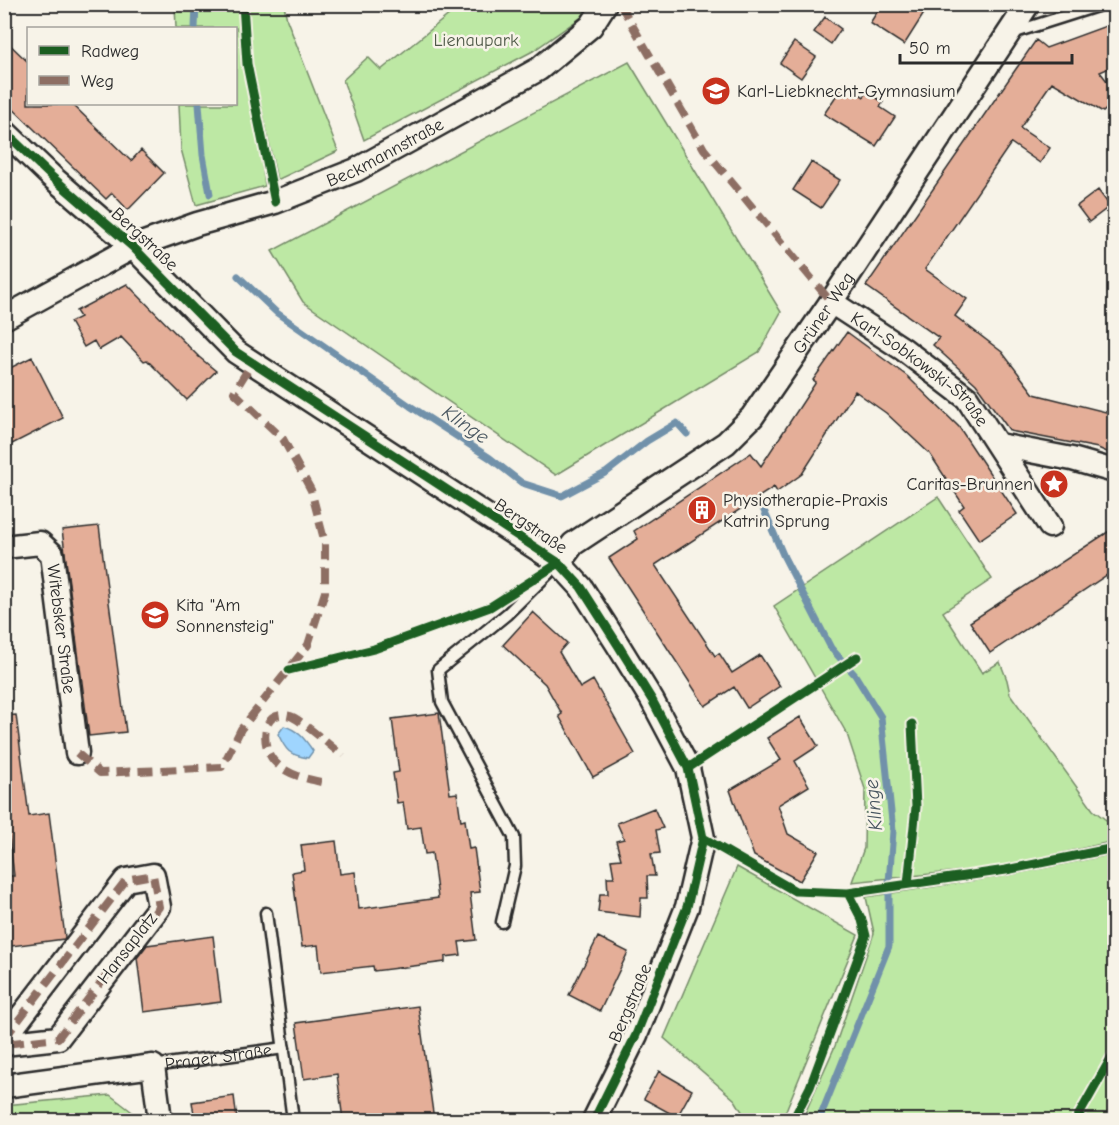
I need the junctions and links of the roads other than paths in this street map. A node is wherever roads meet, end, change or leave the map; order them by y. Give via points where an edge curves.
1 (605, 4) edge
2 (1028, 4) edge
3 (1103, 4) edge
4 (1009, 34) junction
5 (4, 131) edge
6 (133, 247) junction
7 (831, 302) junction
8 (5, 317) edge
9 (999, 445) junction
10 (1114, 471) edge
11 (1050, 526) dead end
12 (4, 547) edge
13 (560, 562) junction
14 (78, 753) dead end
15 (266, 913) dead end
16 (502, 922) dead end
17 (4, 1039) edge
18 (4, 1044) edge
19 (284, 1048) junction
20 (153, 1066) junction
21 (4, 1086) edge
22 (160, 1120) edge
23 (293, 1120) edge
24 (594, 1120) edge

1 - 6 street, Beckmannstraße via 591,26 539,69 356,170 275,202
2 - 4 street, Grüner Weg
3 - 4 lane
4 - 7 street, Grüner Weg
5 - 6 street, Bergstraße
6 - 8 street, Beckmannstraße
6 - 13 street, Bergstraße via 236,352
7 - 9 street, Karl-Sobkowski-Straße via 903,349 967,398
7 - 13 street, Grüner Weg via 752,417 726,442 573,544
9 - 10 street, Karl-Sobkowski-Straße
9 - 11 street, Karl-Sobkowski-Straße
12 - 14 street, Witebsker Straße via 40,543 52,554
13 - 16 lane via 507,614 438,670 442,702 514,837 515,866
13 - 24 street, Bergstraße via 618,645 688,768 703,838 687,907 636,1035
15 - 19 lane
17 - 18 street, Hansaplatz via 126,880 153,875 159,907 58,1038
19 - 20 lane, Prager Straße
19 - 23 lane
20 - 21 street, Prager Straße
20 - 22 street, Prager Straße

